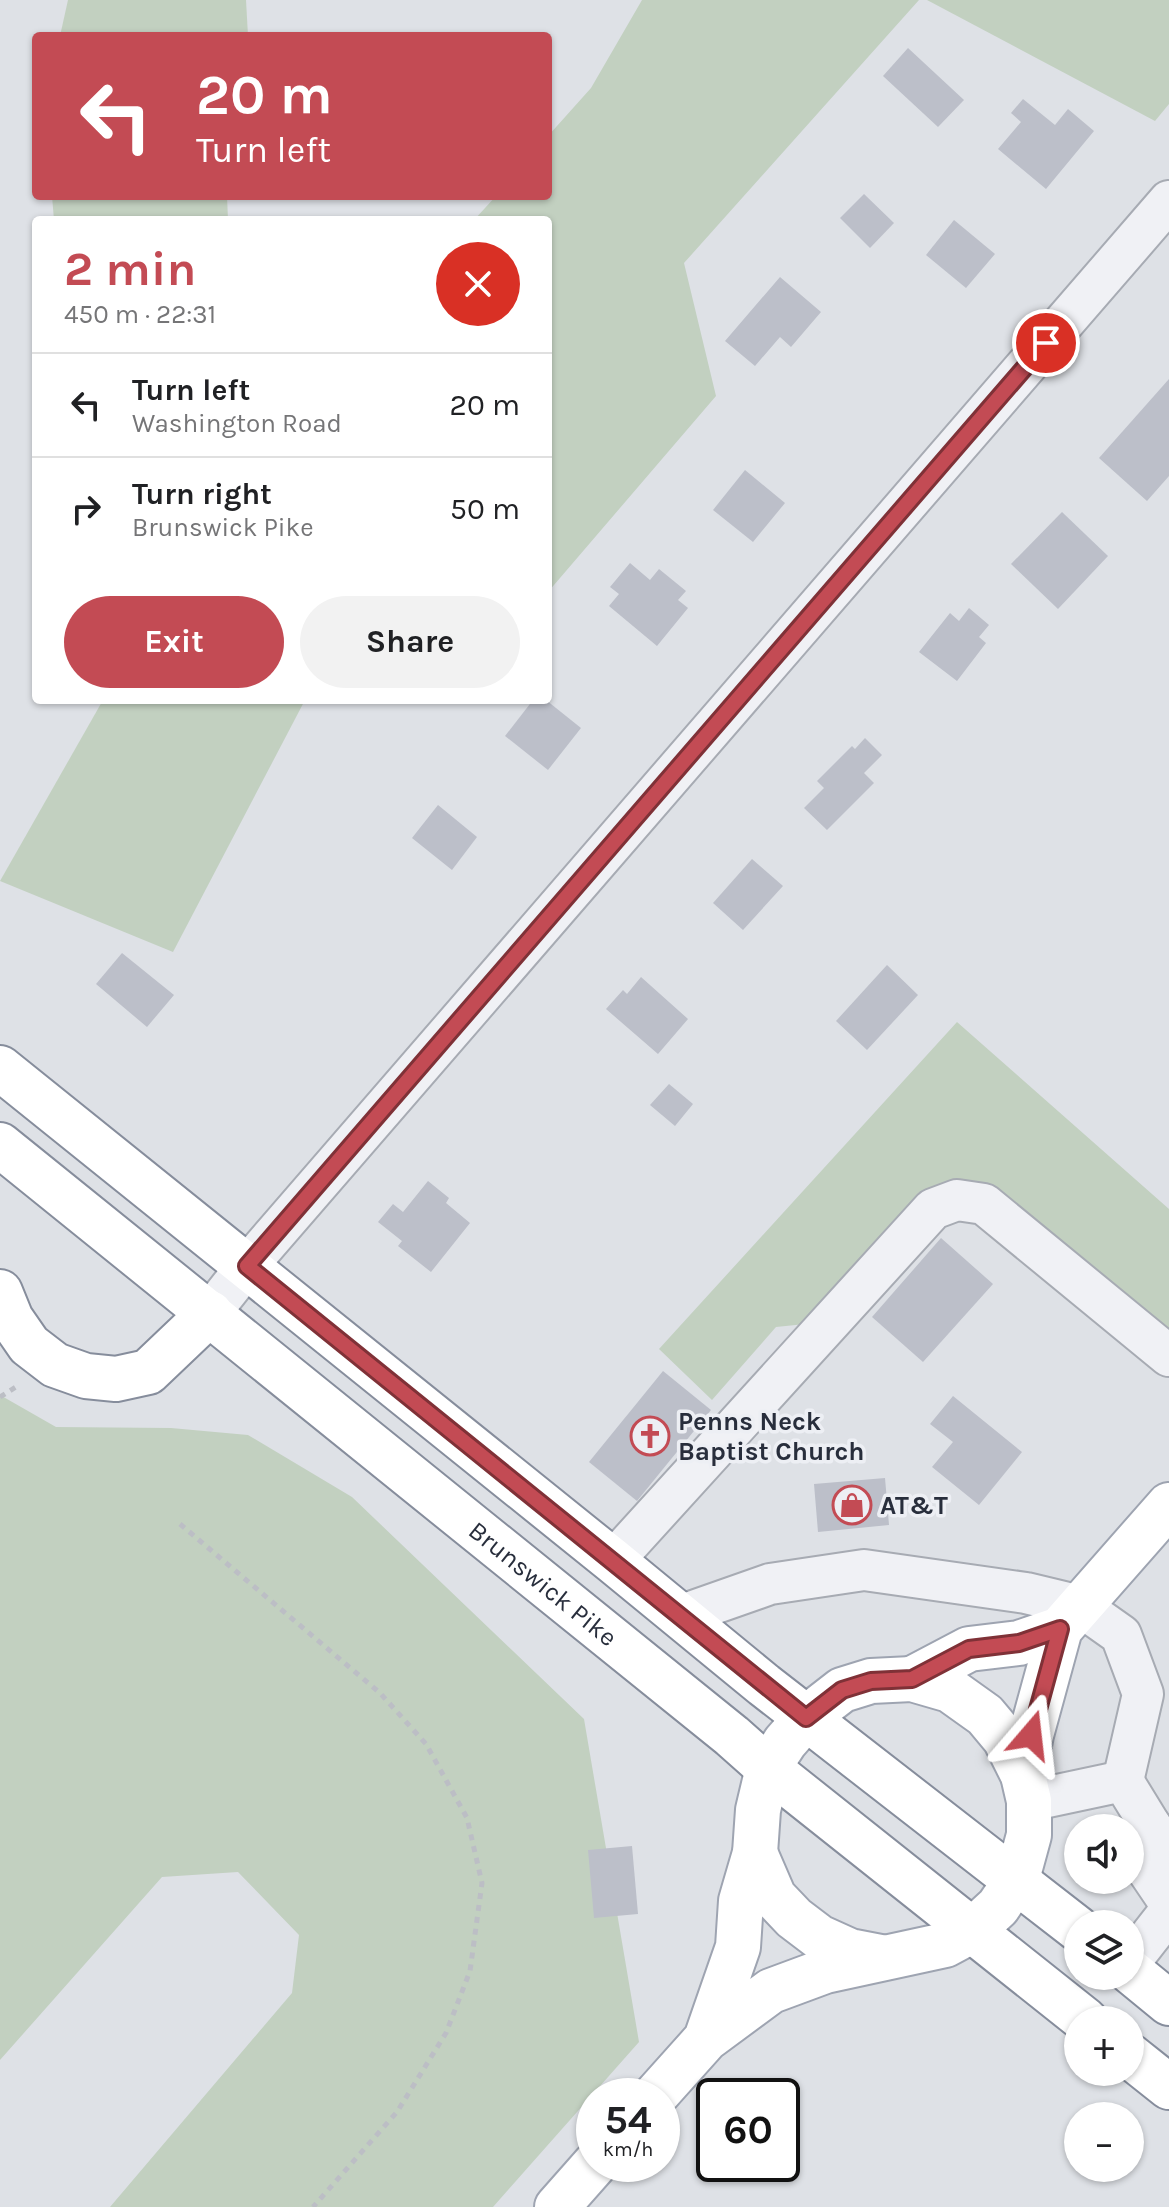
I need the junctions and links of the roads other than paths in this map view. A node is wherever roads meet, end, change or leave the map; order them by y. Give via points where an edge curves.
1 (1169, 201) edge
2 (0, 1068) edge
3 (0, 1145) edge
4 (247, 1266) junction
5 (0, 1292) edge
6 (210, 1313) junction
7 (1169, 1356) edge
8 (1169, 1505) edge
9 (613, 1561) junction
10 (679, 1616) junction
11 (1070, 1617) junction
12 (912, 1679) junction
13 (806, 1718) junction
14 (768, 1768) junction
15 (1123, 1781) junction
16 (1026, 1788) junction
17 (1163, 1836) edge
18 (755, 1853) junction
19 (1017, 1879) junction
20 (1169, 1902) edge
21 (1169, 1912) edge
22 (1064, 1918) edge
23 (973, 1930) junction
24 (1144, 1944) edge
25 (882, 1957) junction
26 (1144, 1982) edge
27 (1169, 2003) edge
28 (1068, 2006) edge
29 (706, 2039) junction
30 (1144, 2067) edge
31 (671, 2078) edge
32 (1169, 2087) edge
33 (579, 2182) edge
34 (557, 2207) edge

1 - 4 street
2 - 4 main road
3 - 6 main road, Brunswick Pike
4 - 6 street
4 - 9 main road
5 - 6 main road via 29,1345 55,1365 86,1376 116,1379 148,1372
6 - 14 main road, Brunswick Pike
7 - 9 street via 984,1204 957,1200 933,1209
8 - 11 main road
9 - 10 main road
10 - 11 street via 770,1584 864,1570 1026,1593
10 - 13 main road
11 - 12 main road via 1019,1643 969,1649
11 - 15 street via 1121,1635 1143,1694
11 - 16 main road via 1031,1735
12 - 13 main road via 871,1681 842,1690
12 - 16 main road via 950,1690 985,1715 1005,1739
13 - 14 main road
13 - 19 main road
14 - 18 main road
14 - 23 main road, Brunswick Pike
15 - 16 street
15 - 17 street
16 - 19 main road via 1029,1835
17 - 20 street via 1148,1871
18 - 25 main road via 774,1897 794,1918 850,1951
18 - 29 main road via 741,1901 738,1947
19 - 22 main road
19 - 23 main road
21 - 24 street
23 - 25 main road via 945,1945
23 - 28 main road, Brunswick Pike
25 - 29 main road via 771,1991
26 - 27 main road
29 - 31 main road
30 - 32 main road
33 - 34 main road

